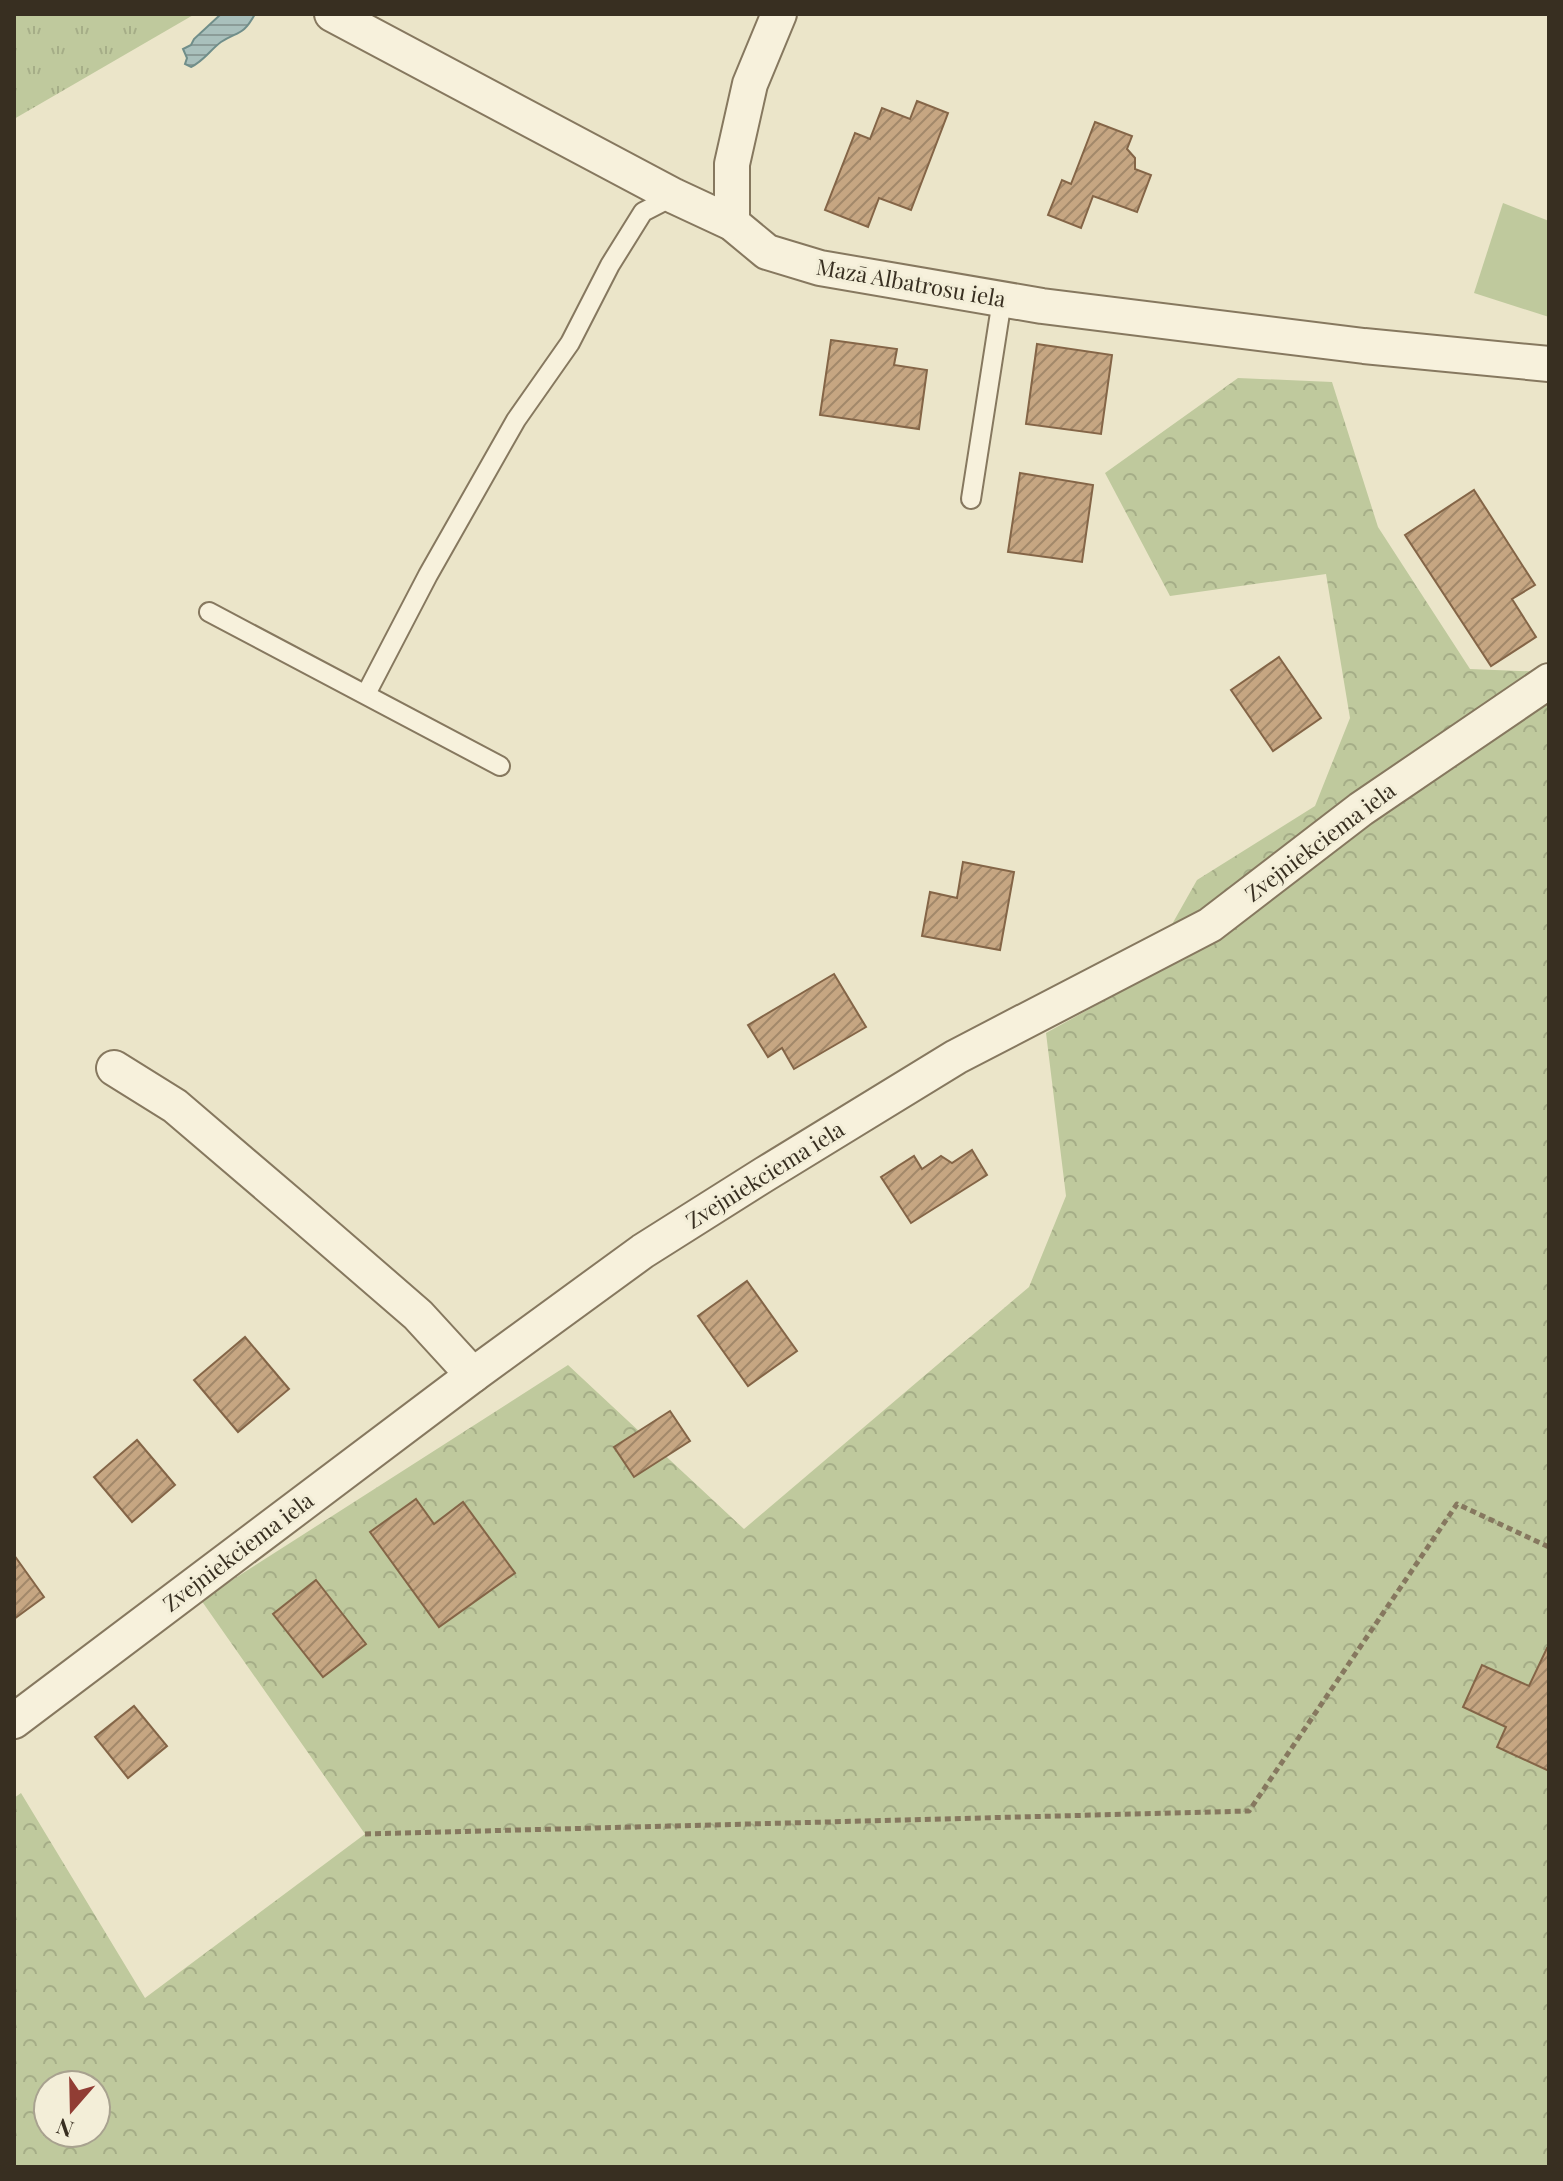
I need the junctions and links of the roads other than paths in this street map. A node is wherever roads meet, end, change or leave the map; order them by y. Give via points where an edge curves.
1 (332, 14) edge
2 (779, 14) edge
3 (674, 196) junction
4 (732, 223) junction
5 (1002, 300) junction
6 (1549, 364) edge
7 (971, 499) dead end
8 (209, 612) dead end
9 (1549, 681) edge
10 (366, 694) junction
11 (500, 766) dead end
12 (114, 1068) dead end
13 (473, 1375) junction
14 (14, 1721) edge

1 - 3 street, Mazā Albatrosu iela
2 - 4 street via 750,84 732,164
3 - 4 street, Mazā Albatrosu iela
3 - 10 lane via 643,212 610,265 570,343 516,420
4 - 5 street, Mazā Albatrosu iela via 767,252 820,268
5 - 6 street, Mazā Albatrosu iela
5 - 7 lane
8 - 10 lane
9 - 13 street, Zvejniekciema iela via 1361,809 1210,925 956,1057 874,1107 643,1251
10 - 11 lane
12 - 13 street via 175,1106 299,1212 418,1315
13 - 14 street, Zvejniekciema iela

